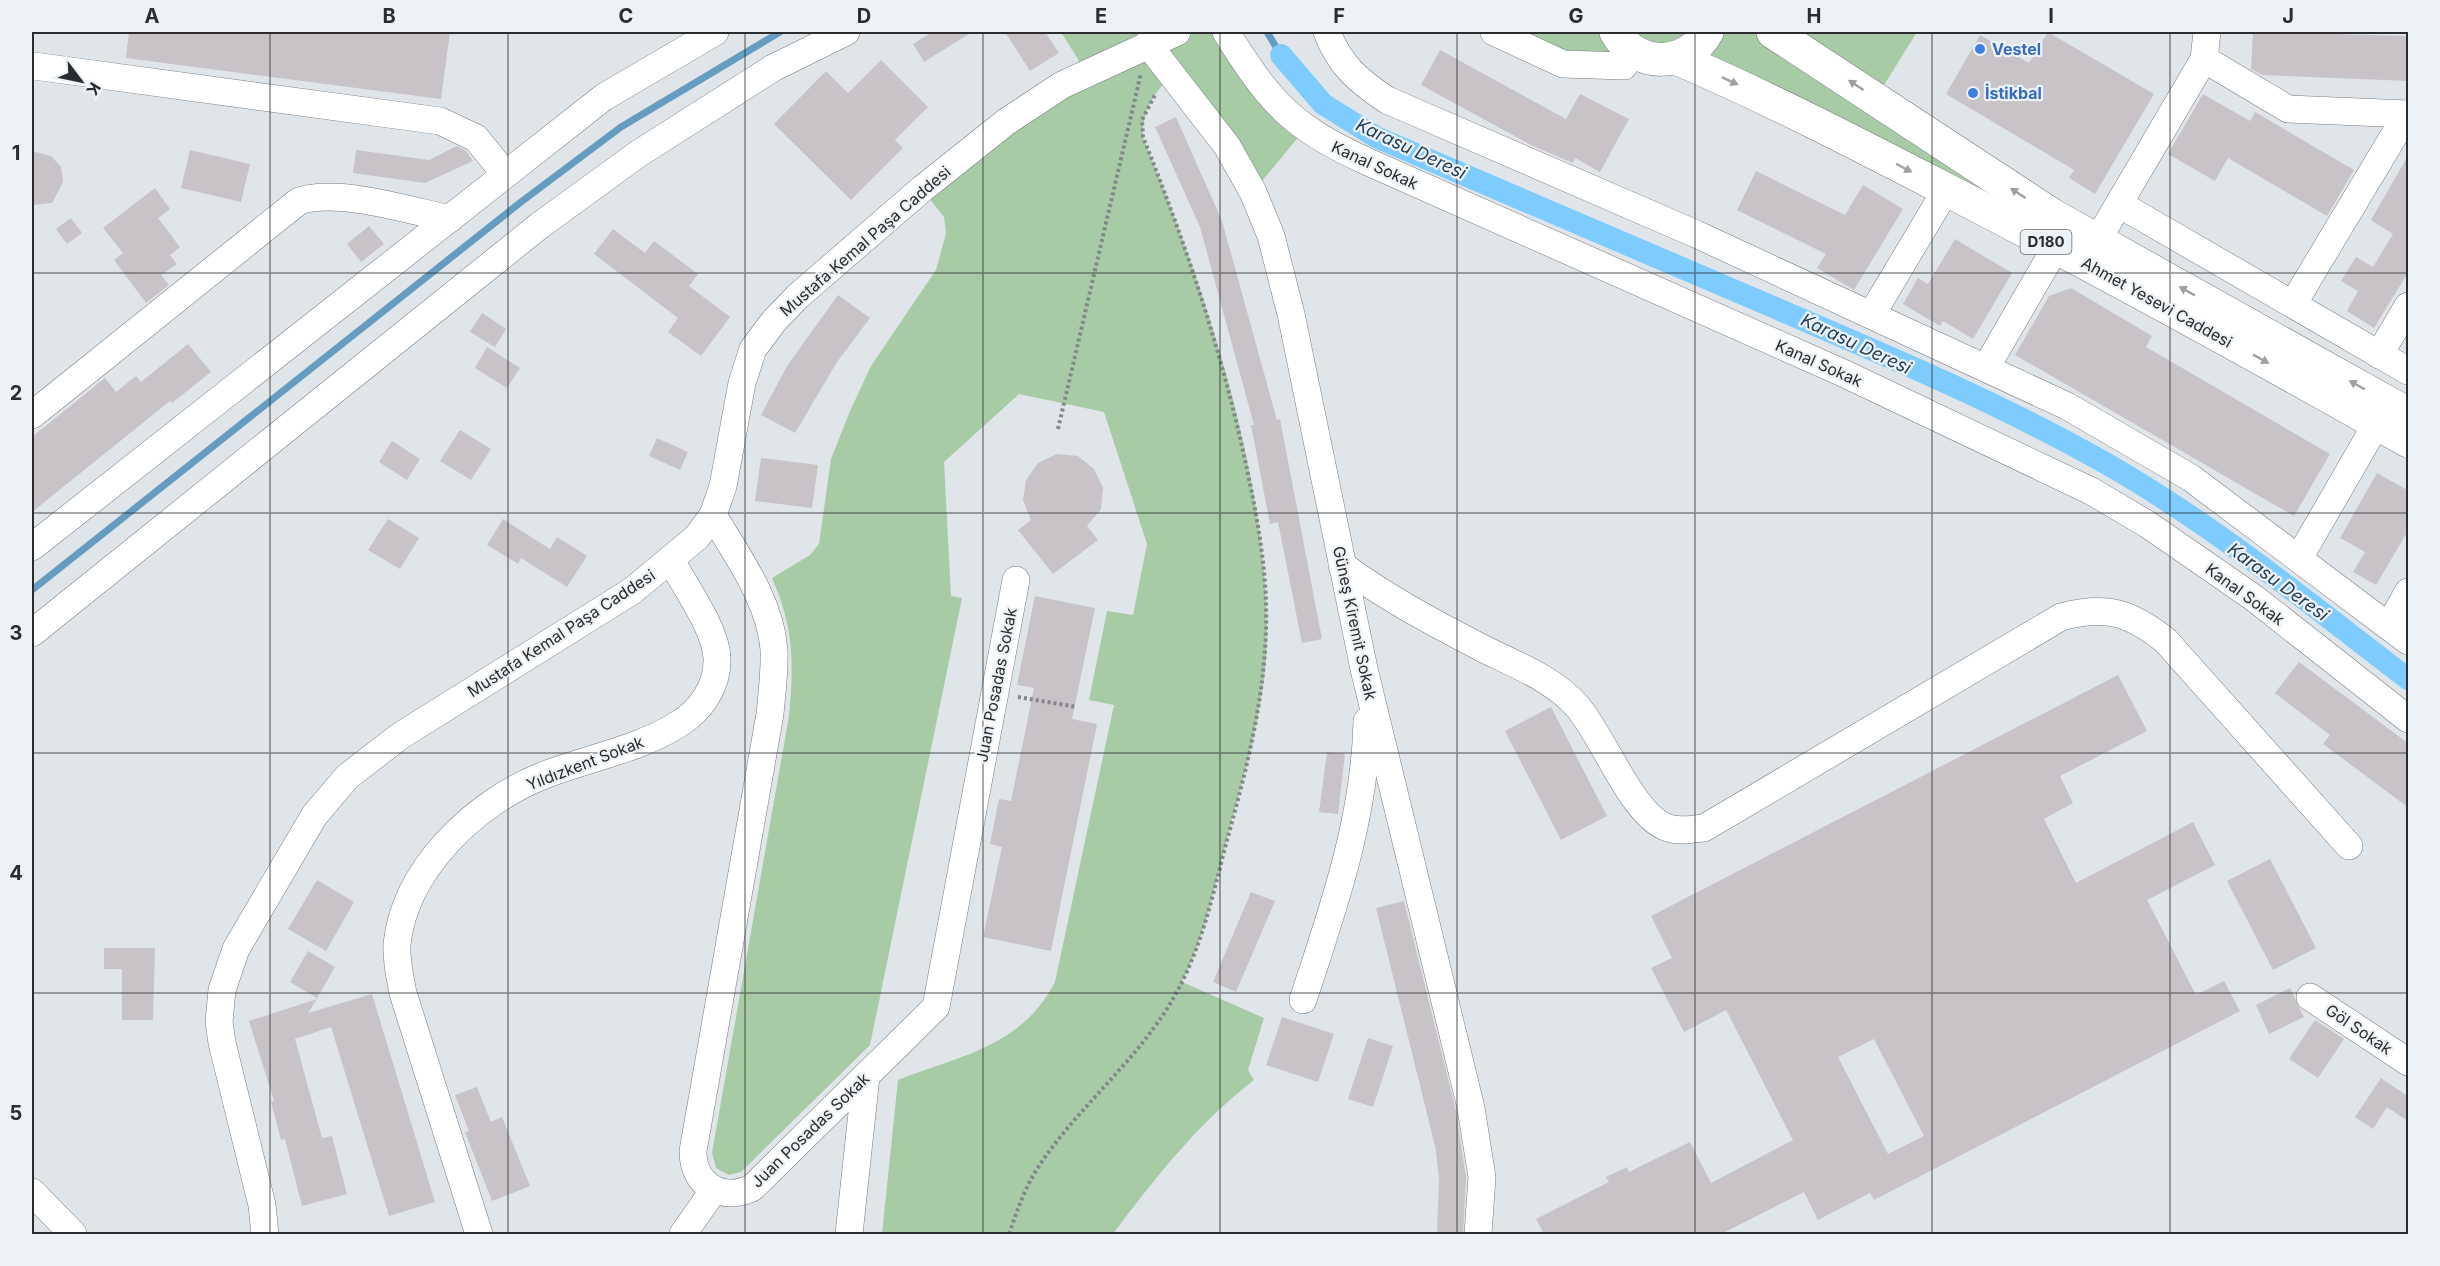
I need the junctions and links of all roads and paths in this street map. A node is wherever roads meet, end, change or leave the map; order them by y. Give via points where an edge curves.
1 (715, 32) edge
2 (846, 32) edge
3 (1178, 32) edge
4 (1226, 32) edge
5 (1327, 32) edge
6 (1494, 32) edge
7 (1707, 32) edge
8 (1773, 32) edge
9 (2207, 32) edge
10 (1620, 37) edge
11 (1148, 44) junction
12 (1676, 58) junction
13 (2204, 59) junction
14 (34, 66) dead end
15 (1172, 74) junction
16 (2408, 114) edge
17 (505, 174) junction
18 (1946, 190) junction
19 (2119, 204) junction
20 (450, 219) junction
21 (2097, 241) junction
22 (2056, 247) junction
23 (2293, 304) junction
24 (2409, 306) edge
25 (1872, 314) junction
26 (2379, 355) junction
27 (1987, 366) junction
28 (2409, 372) edge
29 (2409, 414) edge
30 (32, 415) edge
31 (2376, 423) junction
32 (1058, 429) dead end
33 (2409, 441) edge
34 (712, 515) junction
35 (32, 547) edge
36 (2299, 558) junction
37 (671, 560) junction
38 (1342, 565) junction
39 (1016, 580) dead end
40 (2409, 592) edge
41 (32, 633) edge
42 (2399, 634) edge
43 (1365, 669) junction
44 (995, 693) junction
45 (1077, 707) dead end
46 (2409, 719) edge
47 (2349, 846) dead end
48 (2310, 996) dead end
49 (1303, 1000) dead end
50 (2409, 1062) edge
51 (866, 1076) junction
52 (714, 1190) junction
53 (32, 1192) edge
54 (73, 1234) edge
55 (265, 1234) edge
56 (479, 1234) edge
57 (683, 1234) edge
58 (849, 1234) edge
59 (1009, 1234) edge
60 (1478, 1234) edge

1 - 17 street via 604,97
2 - 41 street via 773,68 638,154 539,226
3 - 11 street, Mustafa Kemal Paşa Caddesi
4 - 46 street, Kanal Sokak via 1271,98 1290,118 1320,138 1843,373 2091,491 2147,524 2254,598
5 - 25 street via 1339,60 1351,74 1387,100
6 - 10 street via 1563,64 1624,66
7 - 12 highway via 1694,49
21 -> 8 highway, Ahmet Yesevi Caddesi / D180 via 1998,181
9 - 13 street
10 - 12 highway via 1653,59
11 - 15 street, Güneş Kiremit Sokak
11 - 32 path
11 - 34 street, Mustafa Kemal Paşa Caddesi via 1062,85 1006,122 913,197 774,321 753,349 742,383 723,486
12 -> 18 highway, Ahmet Yesevi Caddesi / D180
13 - 16 street via 2288,109
13 - 19 street
14 - 17 street via 440,121 476,138
15 - 38 street, Güneş Kiremit Sokak via 1227,146 1253,192 1271,236 1291,314
15 - 59 path via 1148,105 1142,120 1143,137 1182,234 1239,429 1260,530 1267,627 1262,691 1197,951 1173,998 1134,1057 1062,1136 1038,1169
16 - 23 street
17 - 20 street
18 - 22 highway, Ahmet Yesevi Caddesi / D180
18 - 25 street
19 - 21 street
19 - 23 street
20 - 30 street via 334,196 299,201
20 - 35 street
29 -> 21 highway, Ahmet Yesevi Caddesi / D180
22 - 27 street
22 -> 31 highway, Ahmet Yesevi Caddesi / D180
23 - 26 street
24 - 26 street
25 - 27 street
26 - 28 street
27 - 36 street via 2067,406 2191,478
31 - 33 highway, Ahmet Yesevi Caddesi / D180
31 - 36 street
34 - 37 street, Mustafa Kemal Paşa Caddesi via 697,537
34 - 52 street via 762,604 774,649 770,714 693,1151 697,1174
36 - 42 street
37 - 55 street, Mustafa Kemal Paşa Caddesi via 632,591 368,759 314,816 236,949 226,972 220,1006 222,1043 262,1205
37 - 56 street, Yıldızkent Sokak via 713,638 716,674 702,704 677,725 651,737 538,778 462,826 423,872 402,920 397,965 403,993
38 - 43 street, Güneş Kiremit Sokak
38 - 47 street via 1401,604 1557,688 1593,726 1650,818 1668,828 1704,828 2061,617 2099,610 2144,623 2166,641
39 - 44 street, Juan Posadas Sokak
40 - 42 street
43 - 49 street via 1366,753 1357,817 1346,866
43 - 60 street, Güneş Kiremit Sokak via 1471,1108 1482,1178
44 - 45 path
44 - 51 street, Juan Posadas Sokak via 936,1007
48 - 50 street, Göl Sokak
51 - 52 street, Juan Posadas Sokak via 752,1188 732,1195
51 - 58 street
52 - 57 street
53 - 54 street

